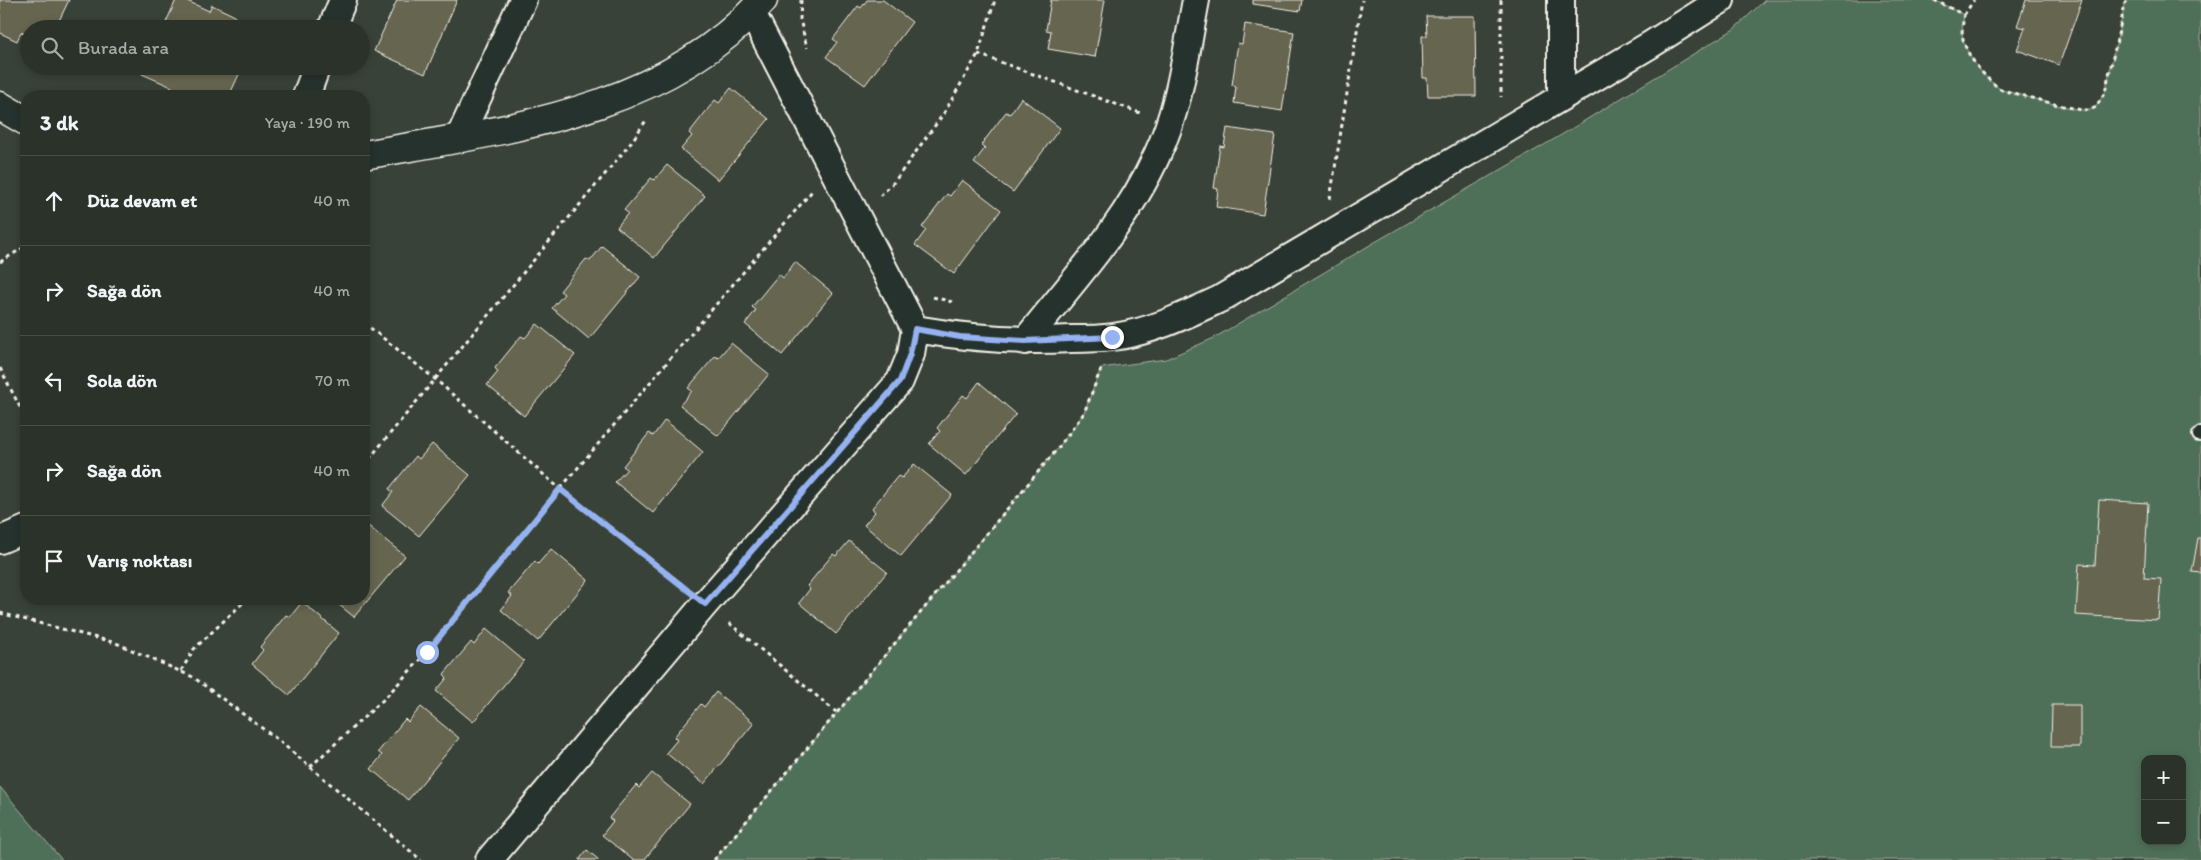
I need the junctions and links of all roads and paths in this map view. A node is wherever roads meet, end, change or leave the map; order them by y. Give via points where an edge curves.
1 (343, 0) edge
2 (523, 0) edge
3 (995, 0) edge
4 (1196, 0) edge
5 (1362, 0) edge
6 (1501, 0) edge
7 (1561, 0) edge
8 (1721, 0) edge
9 (1934, 0) edge
10 (1974, 0) edge
11 (2126, 0) edge
12 (757, 6) edge
13 (1964, 15) junction
14 (335, 20) edge
15 (978, 54) junction
16 (314, 75) edge
17 (661, 78) junction
18 (308, 90) edge
19 (1561, 97) junction
20 (1501, 98) dead end
21 (0, 106) edge
22 (20, 118) edge
23 (1169, 123) junction
24 (459, 138) junction
25 (370, 154) edge
26 (832, 167) junction
27 (878, 198) dead end
28 (1330, 201) dead end
29 (20, 250) edge
30 (0, 262) edge
31 (928, 294) dead end
32 (961, 304) dead end
33 (370, 328) edge
34 (915, 329) junction
35 (1112, 337) junction
36 (1025, 341) junction
37 (0, 368) edge
38 (435, 379) junction
39 (20, 407) edge
40 (370, 458) edge
41 (560, 489) junction
42 (20, 532) edge
43 (0, 540) edge
44 (705, 604) junction
45 (241, 605) edge
46 (0, 613) edge
47 (181, 671) junction
48 (836, 712) junction
49 (310, 767) junction
50 (421, 860) edge
51 (488, 860) edge
52 (714, 860) edge

1 - 14 street
2 - 24 street
3 - 15 path
4 - 23 street via 1181,83
5 - 28 path
6 - 20 path
7 - 19 street
8 - 19 street
9 - 13 path
10 - 13 path
11 - 13 path via 2105,92 2096,107 2090,110 2058,105 1995,86 1981,71 1963,40
12 - 17 street via 728,35
12 - 26 street
15 - 23 path
15 - 27 path via 944,113 894,182
16 - 18 street
17 - 24 street via 552,119
17 - 38 path via 647,120 630,144
19 - 35 street via 1220,299 1151,328
21 - 22 street
23 - 36 street via 1142,186 1106,239
24 - 25 street
26 - 34 street
26 - 41 path
29 - 30 path
31 - 32 path
33 - 38 path
34 - 36 street via 960,337
34 - 44 street via 900,381
35 - 36 street
35 - 48 path via 1084,412 1058,448
37 - 39 path
38 - 40 path
38 - 41 path
41 - 44 path
41 - 49 path via 427,652 385,698
42 - 43 street
44 - 48 path
44 - 51 street
45 - 47 path via 194,648
46 - 47 path via 116,643
47 - 49 path
48 - 52 path
49 - 50 path

